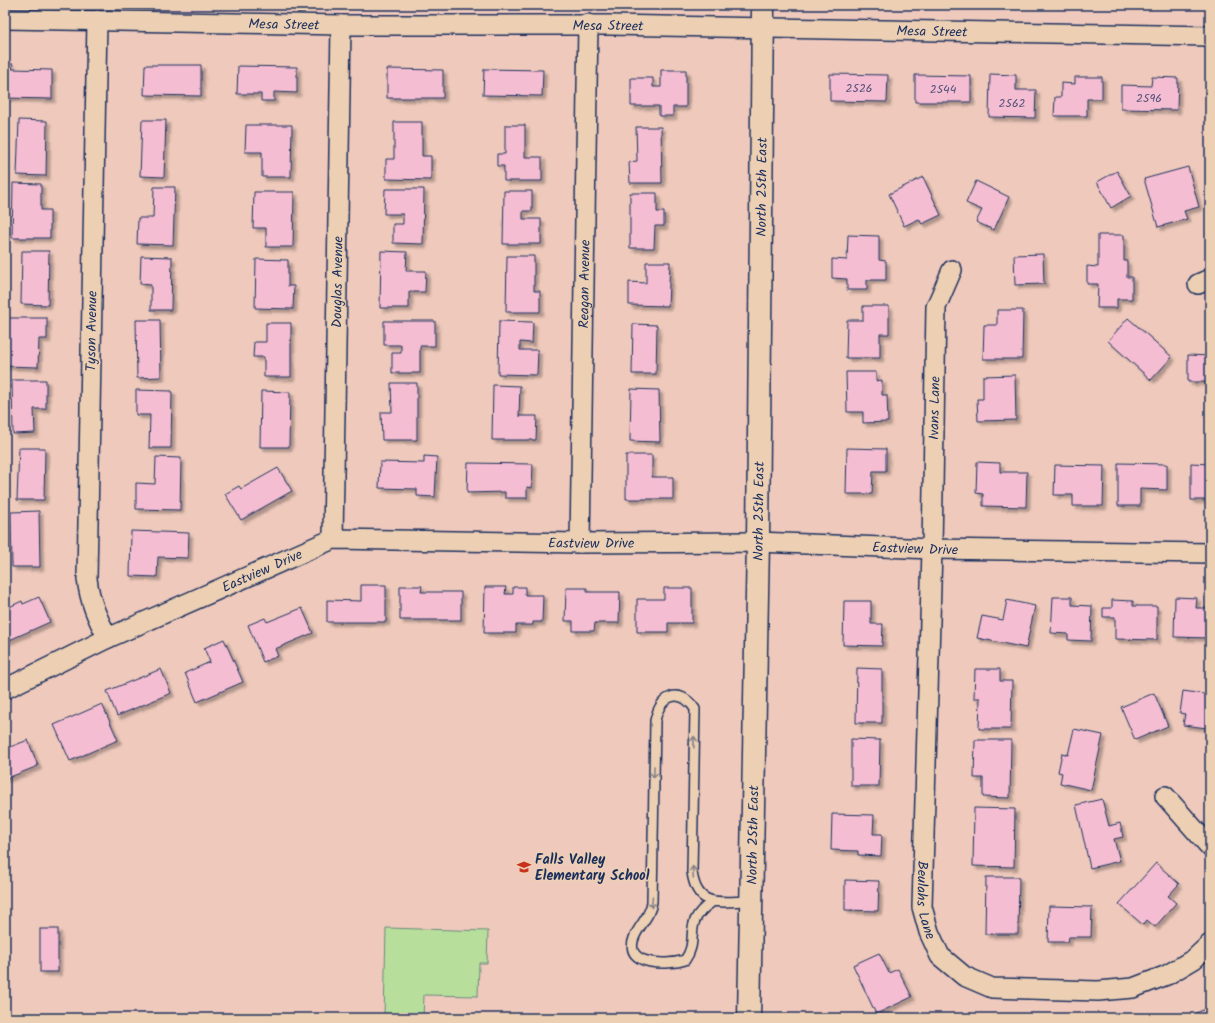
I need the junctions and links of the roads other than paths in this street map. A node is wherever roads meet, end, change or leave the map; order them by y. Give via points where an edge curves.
1 (764, 5) edge
2 (5, 19) edge
3 (96, 20) junction
4 (588, 24) junction
5 (341, 25) junction
6 (763, 27) junction
7 (1210, 36) edge
8 (952, 270) dead end
9 (333, 539) junction
10 (758, 542) junction
11 (580, 543) junction
12 (932, 549) junction
13 (1210, 553) edge
14 (108, 638) junction
15 (5, 689) edge
16 (1165, 796) dead end
17 (1210, 847) edge
18 (751, 901) junction
19 (712, 902) junction
20 (1210, 944) edge
21 (750, 1018) edge

1 - 6 main road, North 25th East
2 - 3 street, Mesa Street
3 - 5 street, Mesa Street
3 - 14 street, Tyson Avenue via 87,579 95,614
4 - 5 street, Mesa Street
4 - 6 street, Mesa Street
4 - 11 street, Reagan Avenue
5 - 9 street, Douglas Avenue
6 - 7 street, Mesa Street
6 - 10 main road, North 25th East
8 - 12 street, Ivans Lane via 936,307
9 - 11 street, Eastview Drive
9 - 14 street, Eastview Drive
10 - 11 street, Eastview Drive
10 - 12 street, Eastview Drive
10 - 18 main road, North 25th East
12 - 13 street, Eastview Drive
12 - 20 street, Beulahs Lane via 922,908 940,956 964,976 992,988 1098,991 1133,988 1167,975 1194,959
14 - 15 street, Eastview Drive
16 - 17 street
18 - 19 lane
18 - 21 main road, North 25th East
19 -> 19 lane via 700,896 694,886 692,872 695,709 691,703 670,697 657,709 655,721 652,902 649,915 633,939 633,948 637,956 646,962 666,964 685,960 690,952 694,921 701,910

